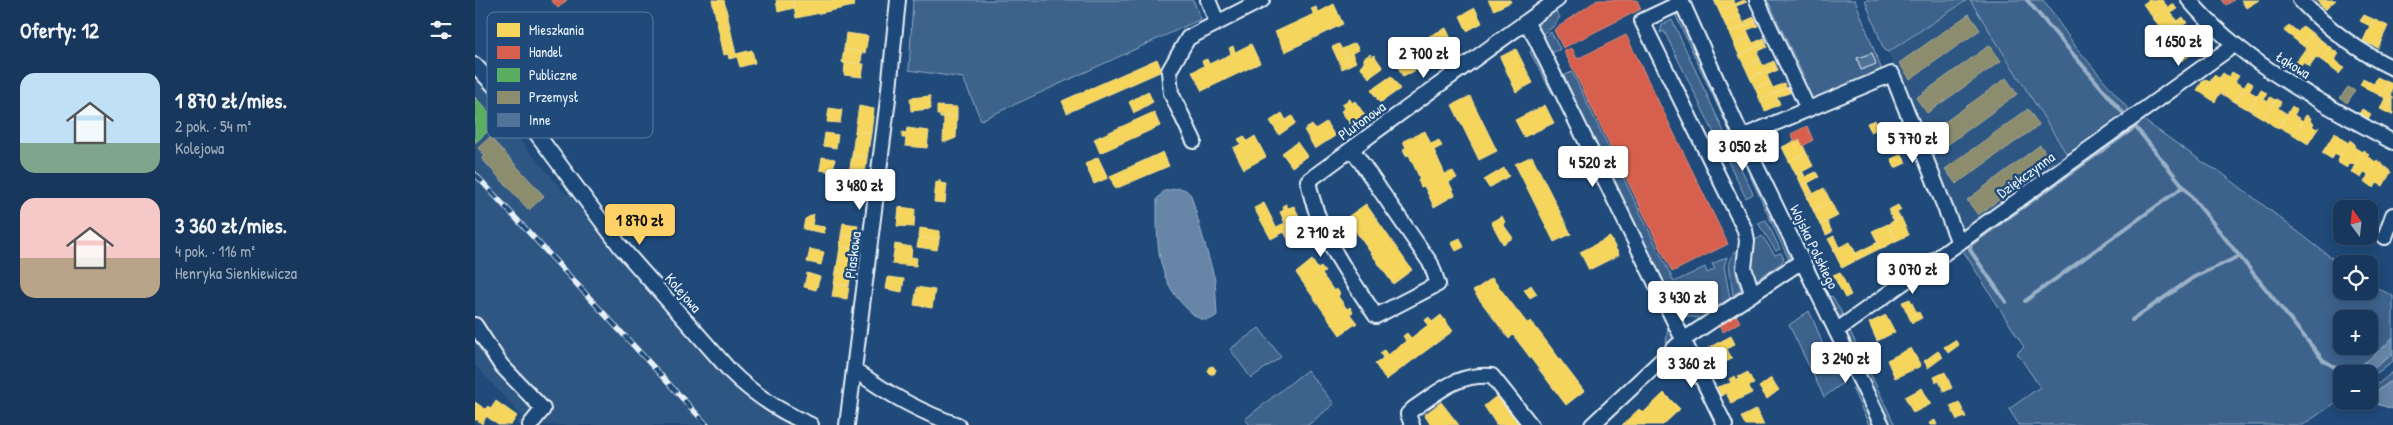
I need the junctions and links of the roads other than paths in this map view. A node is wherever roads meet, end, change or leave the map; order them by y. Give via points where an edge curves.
1 (897, 0) edge
2 (1208, 0) edge
3 (1262, 0) edge
4 (1557, 0) edge
5 (1757, 0) edge
6 (2189, 0) edge
7 (2300, 0) edge
8 (1681, 1) edge
9 (1217, 22) junction
10 (1526, 22) junction
11 (2234, 45) junction
12 (2391, 62) edge
13 (475, 65) edge
14 (487, 78) edge
15 (1808, 109) junction
16 (1742, 137) junction
17 (540, 138) edge
18 (1194, 141) dead end
19 (2393, 142) edge
20 (1352, 149) junction
21 (2393, 215) edge
22 (2385, 238) dead end
23 (1959, 243) junction
24 (1802, 261) junction
25 (1753, 292) junction
26 (475, 325) edge
27 (1836, 331) junction
28 (1683, 340) junction
29 (855, 370) junction
30 (530, 425) edge
31 (811, 425) edge
32 (847, 425) edge
33 (958, 425) edge
34 (1412, 425) edge
35 (1531, 425) edge
36 (1592, 425) edge
37 (1725, 425) edge
38 (1882, 425) edge

1 - 29 street, Piaskowa
2 - 9 street
3 - 9 street
4 - 10 street, Plutonowa
5 - 15 street
6 - 11 street, Łąkowa via 2209,24
7 - 12 street via 2319,20 2363,54
8 - 16 street, Wojska Polskiego
8 - 25 street via 1642,21 1745,230 1744,268
9 - 18 street via 1188,38 1169,71 1171,93
10 - 20 street, Plutonowa
10 - 28 street
11 - 19 street, Łąkowa via 2340,113
11 - 23 street, Dziękczynna
13 - 14 street, Kolejowa
15 - 16 street
15 - 23 street via 1892,74
16 - 24 street, Wojska Polskiego
17 - 31 street, Kolejowa via 620,246 731,372 775,408
20 - 20 street, Plutonowa via 1308,182 1337,260 1376,316 1438,284 1431,264
21 - 22 street
23 - 27 street, Dziękczynna
24 - 25 street
24 - 27 street, Wojska Polskiego
25 - 28 street
26 - 30 street via 501,365 543,409
27 - 38 street, Wojska Polskiego
28 - 36 street
28 - 37 street
29 - 32 street, Piaskowa
29 - 33 street via 907,402
34 - 35 street via 1408,414 1413,409 1462,378 1476,374 1492,376

